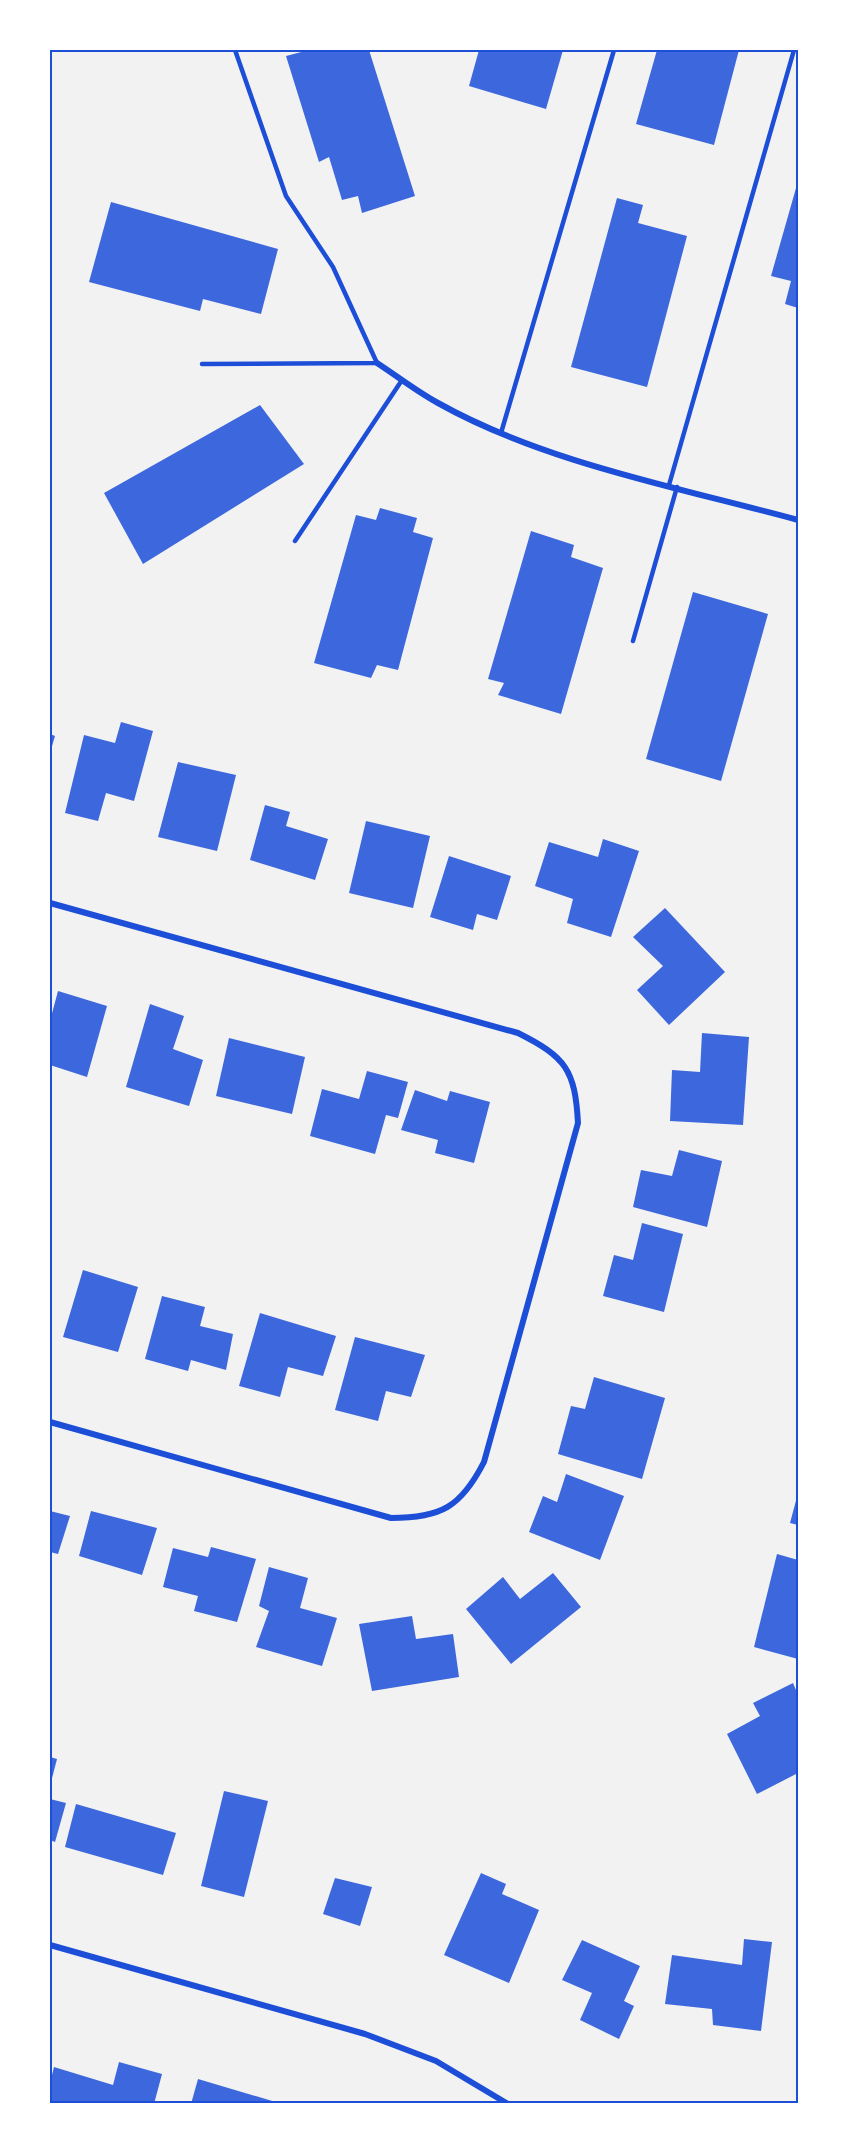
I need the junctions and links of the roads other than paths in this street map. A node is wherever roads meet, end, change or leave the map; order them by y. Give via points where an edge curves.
1 (235, 50) edge
2 (614, 50) edge
3 (794, 50) edge
4 (376, 363) junction
5 (202, 364) dead end
6 (402, 380) junction
7 (501, 433) junction
8 (669, 485) junction
9 (677, 487) junction
10 (798, 520) edge
11 (295, 541) dead end
12 (633, 641) dead end
13 (50, 903) edge
14 (50, 1422) edge
15 (50, 1945) edge
16 (508, 2103) edge

1 - 4 lane via 286,196 333,267
2 - 7 lane
3 - 8 lane
4 - 5 lane
4 - 6 street
6 - 7 street via 437,403
6 - 11 lane
7 - 8 street via 569,458
8 - 9 street
9 - 10 street
9 - 12 lane
13 - 14 street via 518,1033 546,1047 568,1068 577,1095 578,1123 484,1462 471,1487 451,1506 423,1518 391,1518
15 - 16 street via 365,2034 436,2061

